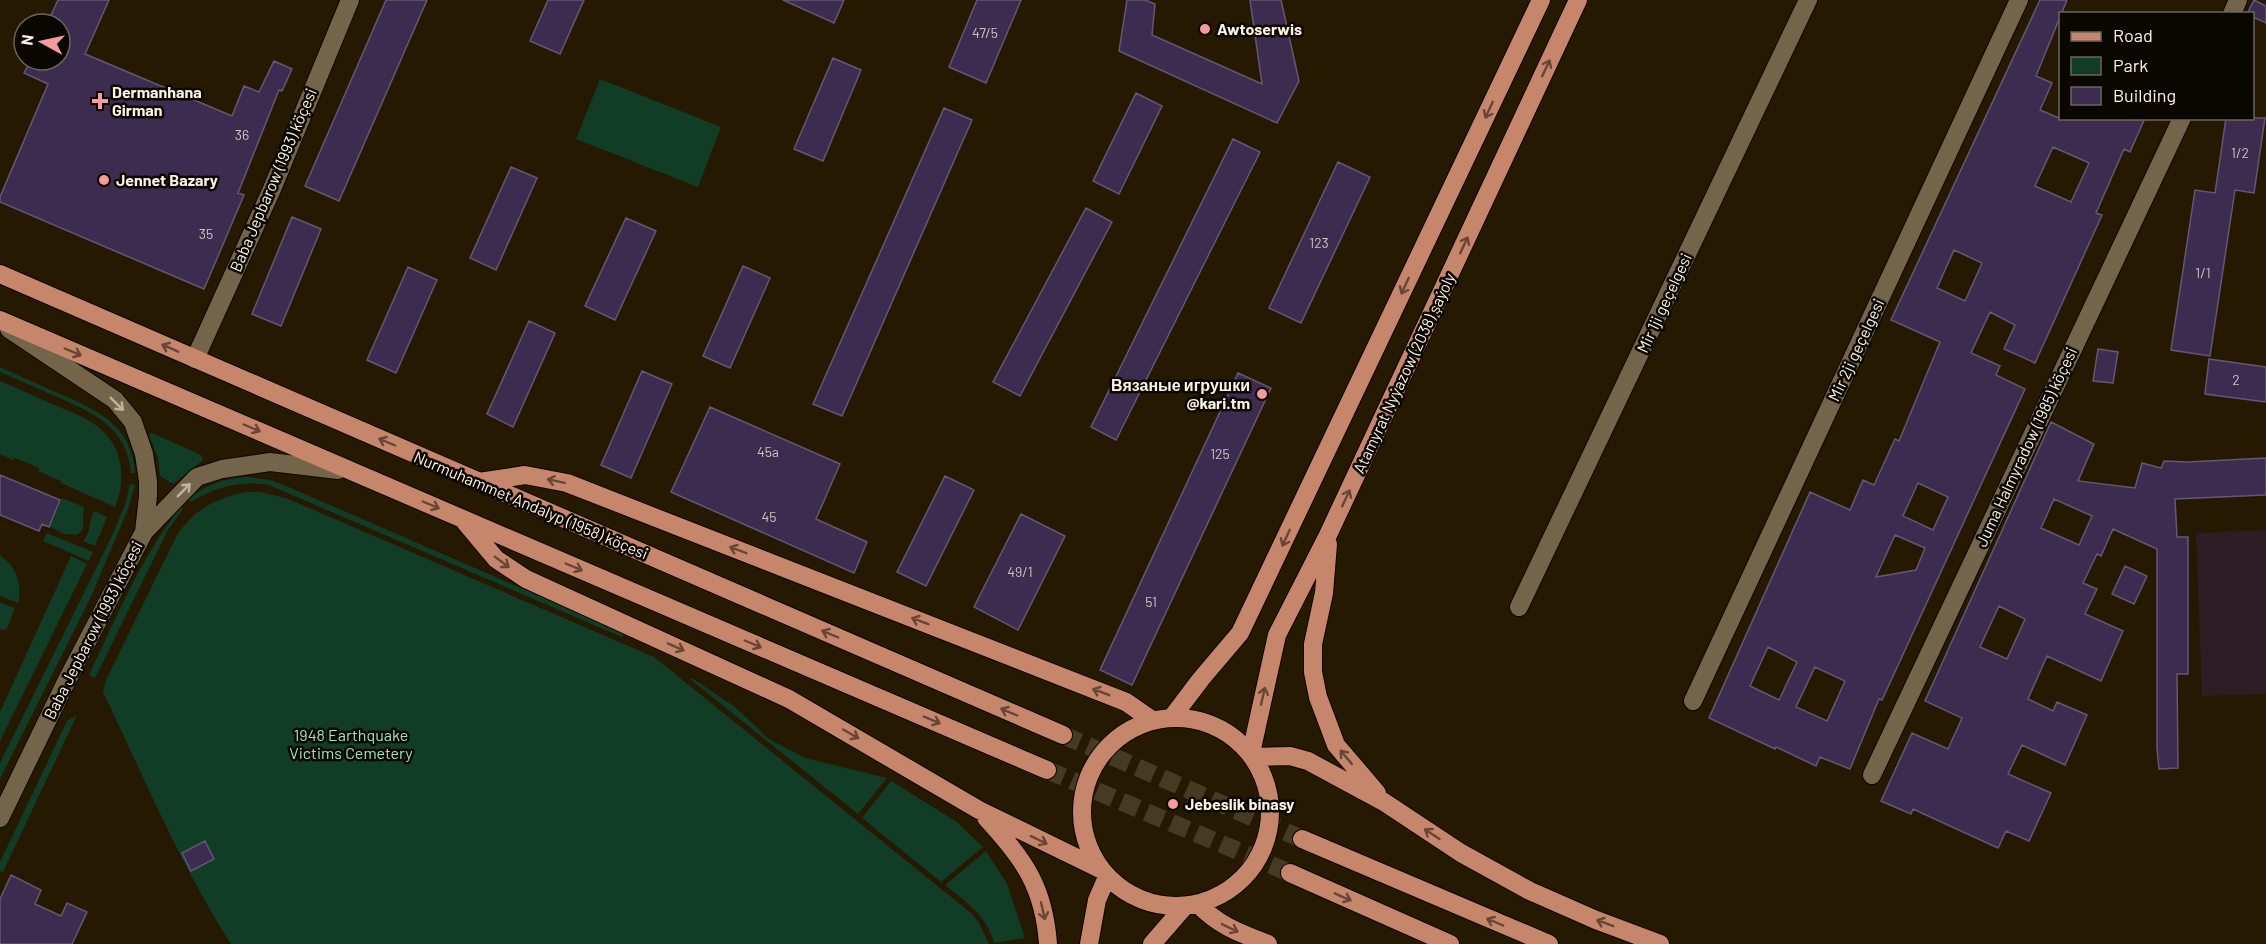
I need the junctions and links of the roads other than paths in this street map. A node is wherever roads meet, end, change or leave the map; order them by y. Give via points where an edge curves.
1 (350, 0) edge
2 (1541, 0) edge
3 (1578, 0) edge
4 (1808, 0) edge
5 (2019, 0) edge
6 (2181, 120) edge
7 (0, 274) edge
8 (0, 322) edge
9 (195, 359) junction
10 (355, 472) junction
11 (479, 482) junction
12 (462, 519) junction
13 (144, 532) junction
14 (1328, 535) junction
15 (1519, 607) dead end
16 (1693, 701) dead end
17 (1173, 716) junction
18 (1152, 720) junction
19 (1063, 735) tunnel mouth
20 (1252, 755) junction
21 (1047, 770) tunnel mouth
22 (1872, 775) dead end
23 (1384, 802) junction
24 (979, 810) junction
25 (0, 818) edge
26 (1302, 839) tunnel mouth
27 (1290, 873) tunnel mouth
28 (1104, 874) junction
29 (1191, 905) junction
30 (1048, 944) edge
31 (1089, 944) edge
32 (1152, 944) edge
33 (1268, 944) edge
34 (1450, 944) edge
35 (1549, 944) edge
36 (1660, 944) edge

1 - 9 street, Baba Jepbarow (1993) köçesi via 272,189
2 -> 17 main road via 1240,633
14 -> 3 main road, Atamyrat Nyýazow (2038) şaýoly
4 - 15 street, Mir 1ji geçelgesi
5 - 16 street, Mir 2ji geçelgesi
6 - 22 street, Juma Halmyradow (1985) köçesi
9 -> 7 main road, Nurmuhammet Andalyp (1958) köçesi
8 -> 10 main road
8 -> 13 street, Baba Jepbarow (1993) köçesi via 115,400 133,422 148,481
11 -> 9 main road, Nurmuhammet Andalyp (1958) köçesi
10 -> 12 main road
13 -> 10 street via 197,477 222,469 270,462
18 -> 11 main road via 1126,702 567,483 525,475
19 -> 11 main road, Nurmuhammet Andalyp (1958) köçesi
12 -> 21 main road
12 -> 24 main road via 496,559 526,579 789,699
13 - 25 street, Baba Jepbarow (1993) köçesi
20 -> 14 main road, Atamyrat Nyýazow (2038) şaýoly via 1277,635
23 -> 14 main road via 1336,745 1318,697 1313,644 1324,593
17 - 18 main road
17 - 20 main road via 1219,727
18 - 28 main road via 1127,730 1112,742 1089,775 1083,794 1084,834
20 - 23 main road via 1290,756 1308,761
20 - 29 main road via 1270,800 1270,823 1264,845 1254,866 1238,883 1219,896
36 -> 23 main road via 1530,891 1461,853
24 -> 28 main road
24 -> 30 main road via 1014,849 1034,883 1043,908
35 -> 26 main road
27 -> 34 main road
28 - 29 main road via 1145,901 1165,906
28 - 31 main road
29 - 32 main road
29 -> 33 main road via 1228,928

